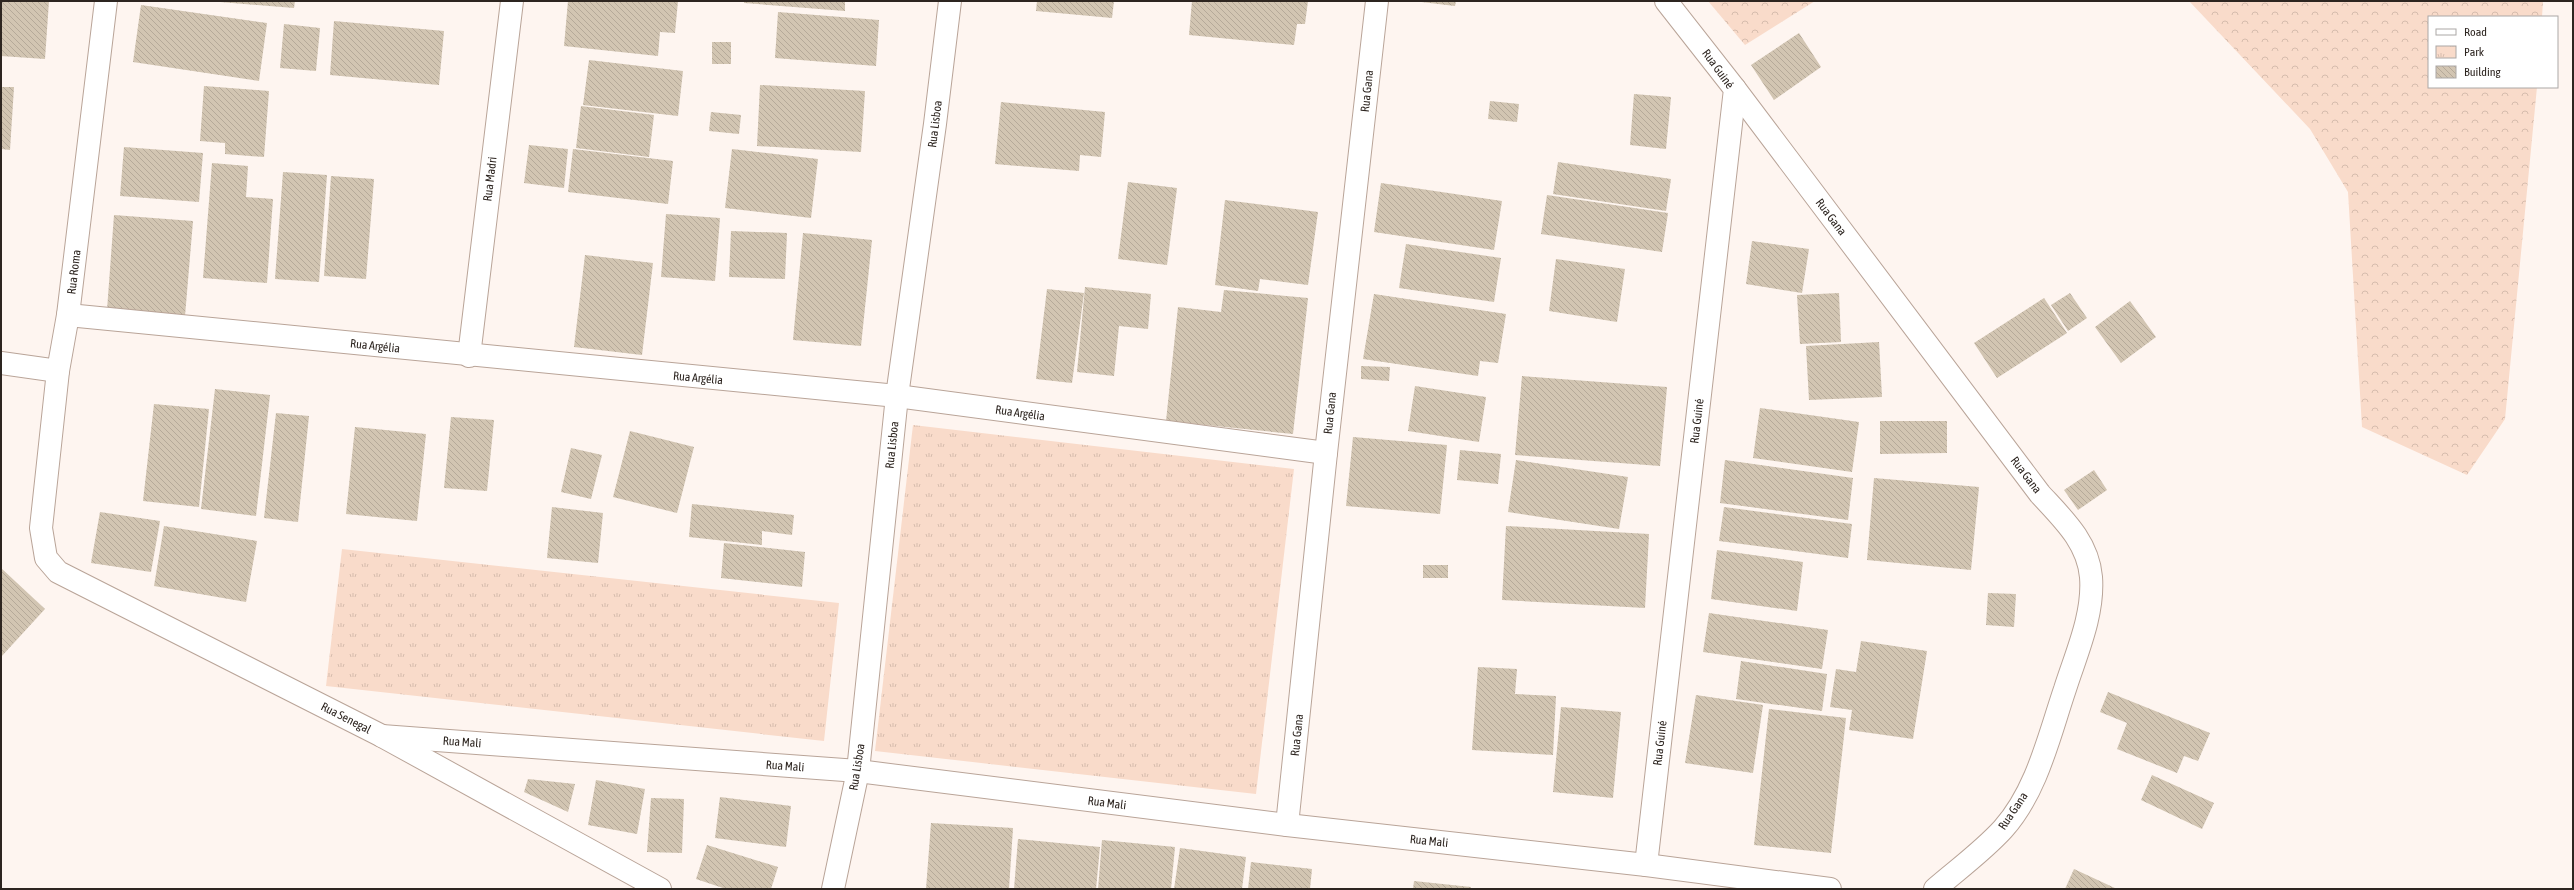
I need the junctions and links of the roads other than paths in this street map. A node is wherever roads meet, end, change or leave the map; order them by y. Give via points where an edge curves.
1 (106, 1) edge
2 (512, 1) edge
3 (950, 1) edge
4 (1377, 1) edge
5 (1666, 1) edge
6 (1735, 89) junction
7 (68, 315) junction
8 (469, 356) junction
9 (1, 363) edge
10 (58, 371) junction
11 (897, 396) junction
12 (1326, 453) junction
13 (43, 543) joint
14 (382, 736) junction
15 (858, 771) junction
16 (1287, 825) junction
17 (1646, 865) junction
18 (660, 889) edge
19 (833, 889) edge
20 (1830, 889) edge
21 (1935, 889) edge

1 - 7 street, Rua Roma
2 - 8 street, Rua Madri
3 - 11 street, Rua Lisboa
4 - 12 street, Rua Gana
5 - 6 street, Rua Guiné
6 - 17 street, Rua Guiné
6 - 21 street, Rua Gana via 2040,494 2071,526 2084,547 2091,578 2085,626 2040,764 2024,800 2003,829
7 - 8 street, Rua Argélia
7 - 10 street, Rua Roma
8 - 11 street, Rua Argélia
9 - 10 street
10 - 13 street, Rua Roma via 41,528
11 - 12 street, Rua Argélia
11 - 15 street, Rua Lisboa
12 - 16 street, Rua Gana
13 - 14 street, Rua Senegal via 46,558 58,572
14 - 15 street, Rua Mali
14 - 18 street, Rua Senegal
15 - 16 street, Rua Mali
15 - 19 street, Rua Lisboa
16 - 17 street, Rua Mali
17 - 20 street, Rua Mali

